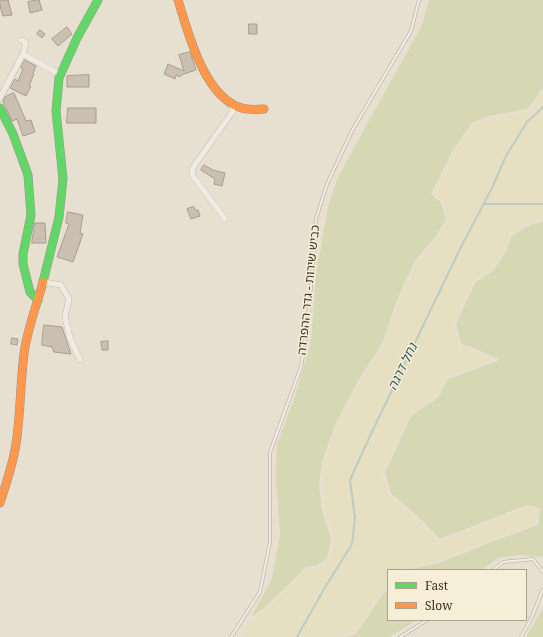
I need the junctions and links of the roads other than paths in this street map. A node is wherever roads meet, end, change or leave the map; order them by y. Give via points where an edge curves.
1 (98, 0) edge
2 (178, 0) edge
3 (420, 0) edge
4 (21, 40) dead end
5 (23, 54) junction
6 (61, 73) junction
7 (0, 98) edge
8 (233, 105) junction
9 (0, 108) edge
10 (264, 109) dead end
11 (225, 219) dead end
12 (43, 282) junction
13 (38, 300) junction
14 (80, 360) dead end
15 (0, 503) edge
16 (494, 569) edge
17 (543, 572) edge
18 (543, 589) edge
19 (425, 621) edge
20 (231, 637) edge
21 (400, 637) edge
22 (521, 637) edge

1 - 6 street
2 - 8 street via 208,77 215,88
3 - 20 lane, כביש שירות - גדר ההפרדה via 411,31 353,129 327,184 316,219 308,324 301,367 270,452 270,542 262,585
4 - 5 street via 26,42
5 - 6 street via 54,72
5 - 7 street
6 - 12 street via 56,111 62,179 59,217
8 - 10 street via 252,110
8 - 11 street via 233,111 192,169 192,176
9 - 13 street via 28,175 31,215 23,264 30,292
12 - 13 street
12 - 14 street via 61,285 69,300 65,317 70,338
13 - 15 street via 30,318 25,348 16,444
16 - 17 lane via 503,562 533,559
18 - 22 lane
19 - 21 lane

